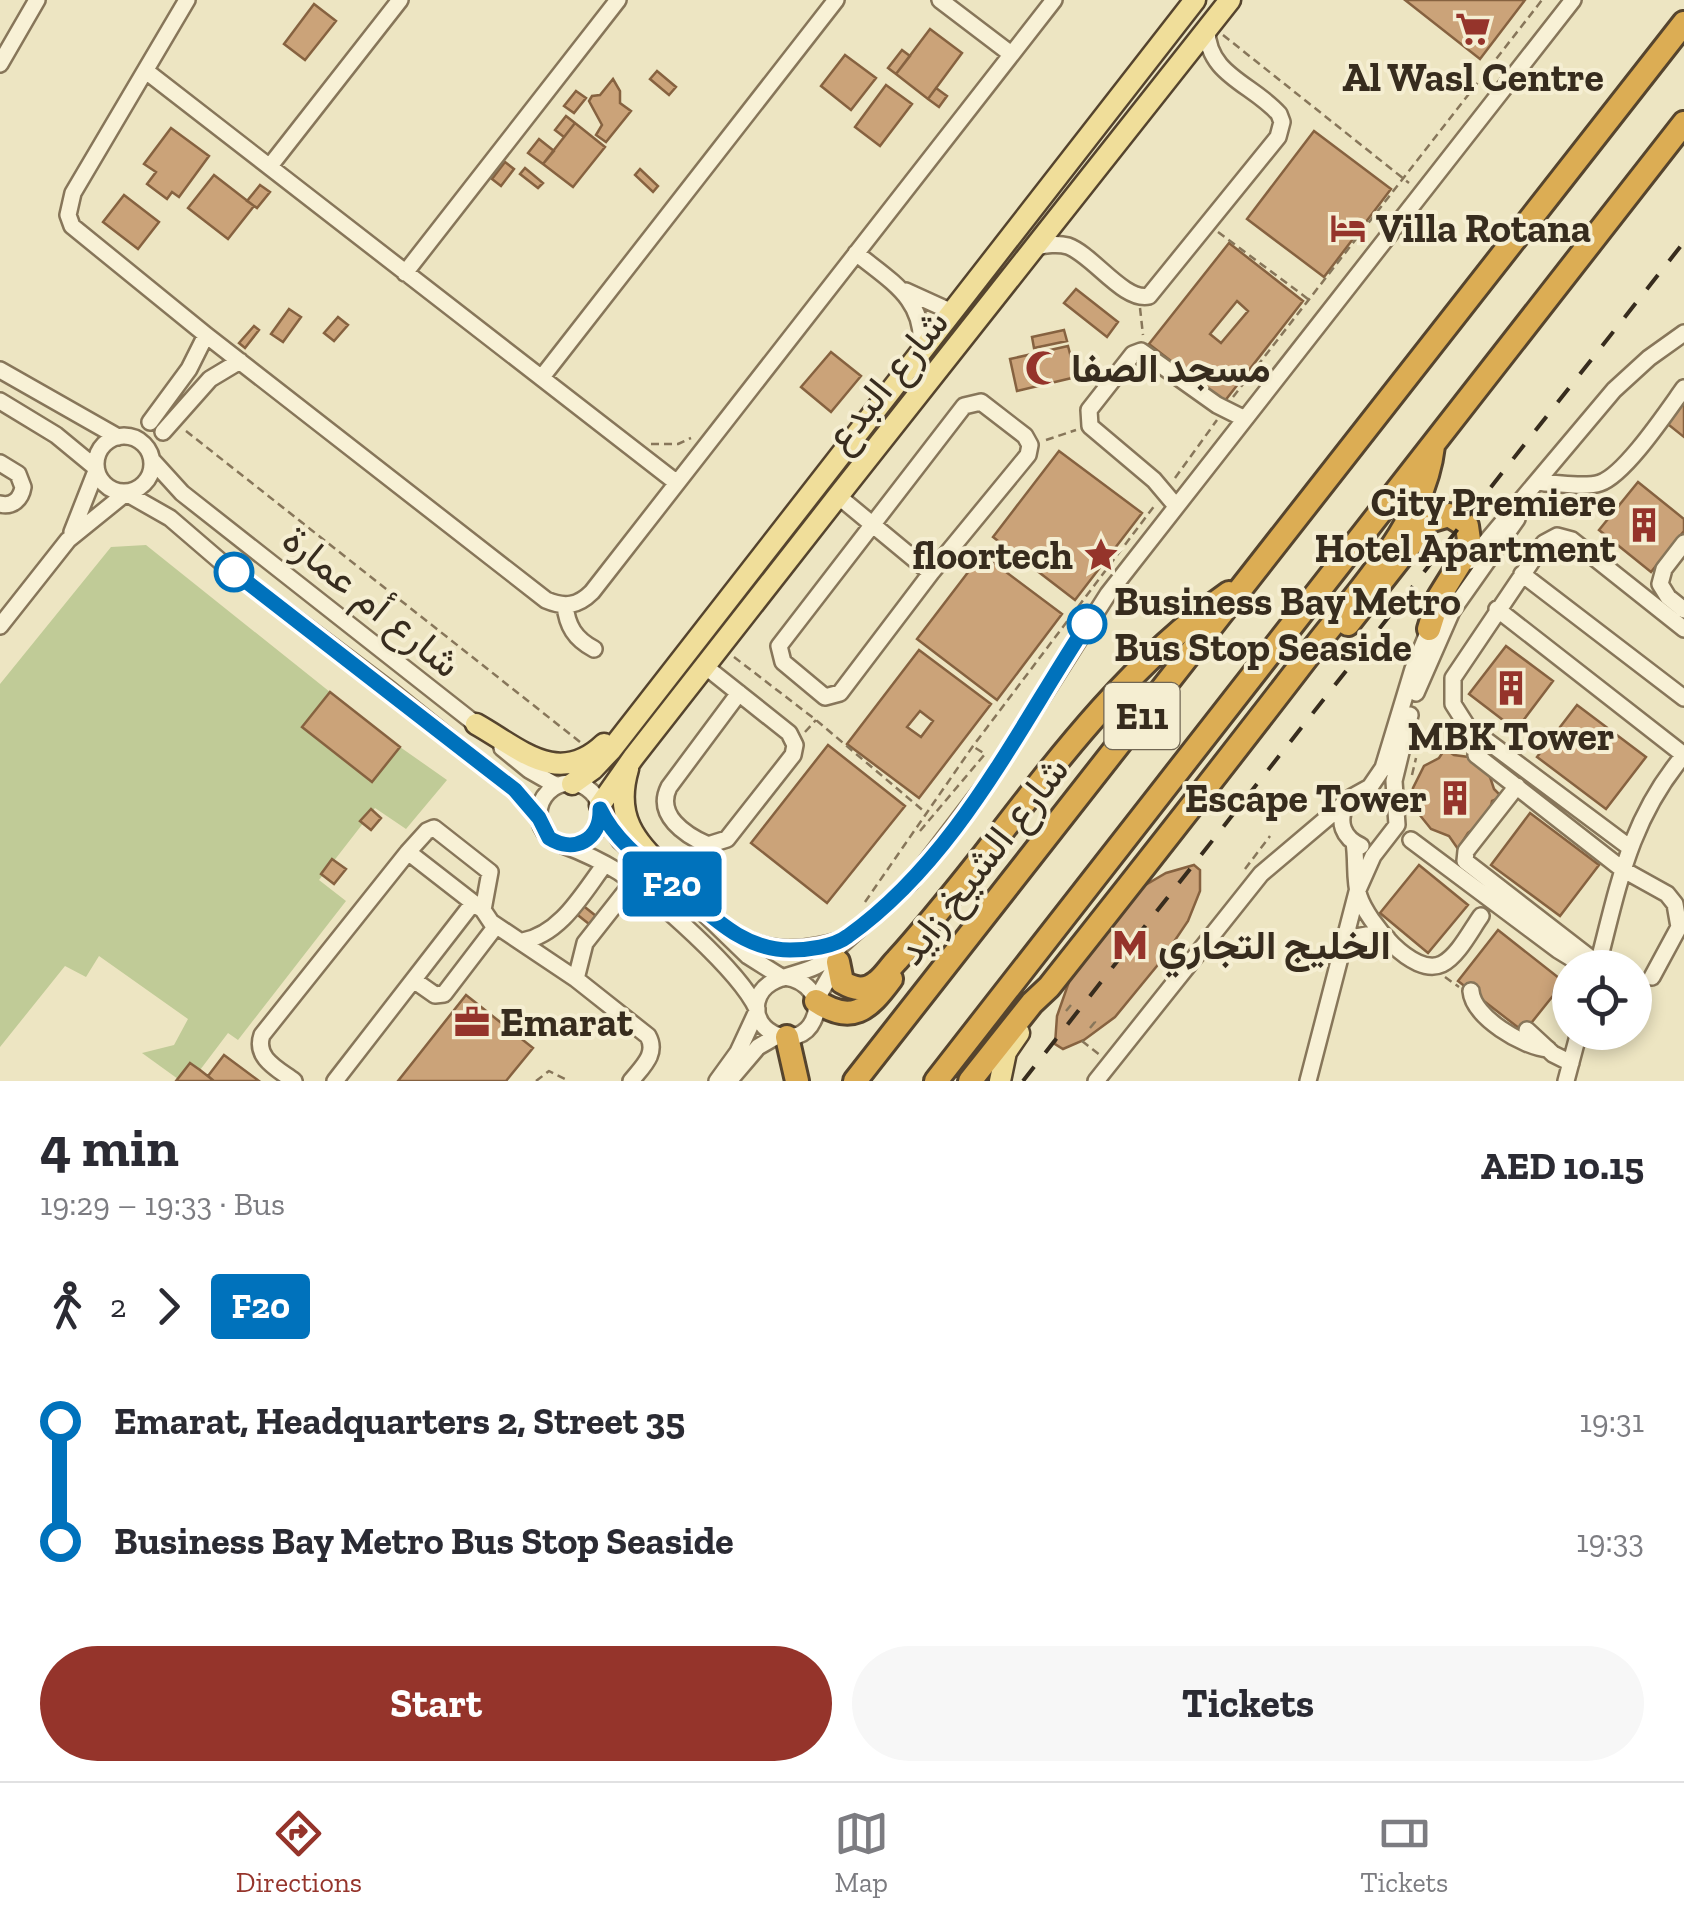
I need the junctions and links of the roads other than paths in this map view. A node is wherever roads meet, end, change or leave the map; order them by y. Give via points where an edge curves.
1 (38, 0) edge
2 (188, 0) edge
3 (400, 0) edge
4 (618, 0) edge
5 (836, 0) edge
6 (940, 0) edge
7 (1054, 0) edge
8 (1195, 0) edge
9 (1230, 0) edge
10 (1572, 0) edge
11 (1684, 23) edge
12 (1208, 27) junction
13 (1011, 54) junction
14 (0, 64) edge
15 (146, 70) junction
16 (1684, 123) edge
17 (270, 166) junction
18 (1035, 247) junction
19 (856, 252) junction
20 (406, 273) junction
21 (898, 287) junction
22 (950, 311) junction
23 (1684, 333) edge
24 (206, 335) junction
25 (921, 349) junction
26 (240, 361) junction
27 (0, 370) edge
28 (542, 377) junction
29 (1684, 388) edge
30 (918, 394) junction
31 (0, 401) edge
32 (1245, 419) junction
33 (118, 437) junction
34 (1574, 438) junction
35 (1434, 445) junction
36 (152, 460) junction
37 (0, 463) edge
38 (96, 469) junction
39 (678, 483) junction
40 (1544, 483) junction
41 (126, 493) junction
42 (838, 496) junction
43 (0, 504) edge
44 (1176, 506) junction
45 (873, 526) junction
46 (68, 540) junction
47 (1684, 542) edge
48 (931, 573) junction
49 (1522, 574) junction
50 (1249, 580) junction
51 (566, 605) junction
52 (1497, 609) junction
53 (1684, 610) edge
54 (0, 626) edge
55 (1429, 629) junction
56 (1684, 629) edge
57 (594, 649) dead end
58 (706, 667) junction
59 (1296, 676) junction
60 (739, 693) junction
61 (1684, 698) edge
62 (644, 704) junction
63 (476, 724) junction
64 (1476, 755) dead end
65 (1684, 755) edge
66 (633, 758) junction
67 (564, 785) junction
68 (1516, 786) junction
69 (1364, 791) junction
70 (1347, 802) junction
71 (600, 807) junction
72 (1395, 808) junction
73 (539, 818) junction
74 (1302, 838) junction
75 (1350, 838) junction
76 (1411, 840) dead end
77 (562, 845) junction
78 (1380, 845) junction
79 (1629, 848) junction
80 (408, 852) junction
81 (606, 864) junction
82 (1622, 869) junction
83 (633, 882) junction
84 (1357, 892) junction
85 (689, 897) junction
86 (478, 906) junction
87 (866, 913) junction
88 (1482, 916) dead end
89 (717, 922) junction
90 (496, 926) junction
91 (846, 938) junction
92 (1387, 938) junction
93 (1345, 939) junction
94 (523, 941) junction
95 (915, 943) junction
96 (1558, 950) edge
97 (1577, 950) edge
98 (1601, 950) edge
99 (838, 962) junction
100 (1652, 977) dead end
101 (784, 978) junction
102 (576, 979) junction
103 (414, 981) junction
104 (1050, 987) junction
105 (1471, 993) road end
106 (816, 1000) junction
107 (757, 1010) junction
108 (1526, 1030) dead end
109 (782, 1037) junction
110 (1548, 1049) junction
111 (1574, 1050) edge
112 (1571, 1063) junction
113 (294, 1081) edge
114 (335, 1081) edge
115 (632, 1081) edge
116 (717, 1081) edge
117 (729, 1081) edge
118 (797, 1081) edge
119 (855, 1081) edge
120 (936, 1081) edge
121 (970, 1081) edge
122 (1000, 1081) edge
123 (1096, 1081) edge
124 (1308, 1081) edge
125 (1566, 1081) edge

1 - 14 street
2 - 15 street
3 - 17 street
4 - 20 street
5 - 28 street
6 - 13 street
7 - 13 street
8 - 22 main road, شارع البدع
9 - 12 main road, شارع البدع
10 - 32 street
11 - 50 highway, شارع الشيخ زايد / E11
12 - 18 main road, شارع البدع
12 - 18 street via 1219,67 1274,108 1282,122 1278,137 1152,292 1138,298 1075,250
13 - 19 street
15 - 17 street
15 - 24 street via 73,192 68,215 79,235
16 - 35 highway, E11
17 - 20 street
18 - 30 main road, شارع البدع
19 - 21 street
19 - 39 street
20 - 28 street
21 - 22 street
21 - 25 street via 920,317
22 - 25 main road, شارع البدع
22 - 30 main road via 956,330 924,372
23 - 34 street via 1631,373
24 - 26 street
24 - 26 street via 162,425 210,378
25 - 62 main road, شارع البدع
26 - 51 street via 546,600
27 - 33 street
28 - 39 street
29 - 40 street via 1646,440 1601,483
30 - 42 main road, شارع البدع
31 - 38 street
32 - 44 street
32 - 44 street via 1145,352 1133,354 1089,410 1090,426
33 - 36 street via 140,440
33 - 38 street via 101,448
34 - 40 street
34 - 55 street via 1466,567
35 - 59 highway via 1418,504
35 - 120 highway, E11
36 - 41 street via 149,478
36 - 63 street, شارع أم عمارة via 182,492
37 - 43 street via 18,474 23,487 18,500
38 - 41 street via 107,487
38 - 46 street
39 - 51 street via 592,592
40 - 72 street via 1463,592 1432,652 1395,772
41 - 46 street
41 - 73 street, شارع أم عمارة via 170,518 390,690 515,790
42 - 45 street
42 - 58 main road, شارع البدع
44 - 87 street via 1090,619 992,776 902,892
45 - 48 street
45 - 48 street via 780,646 782,662 802,679 825,697 840,693
45 - 48 street via 964,406 981,402 1024,436 1028,455
46 - 54 street
47 - 53 street via 1660,584
49 - 52 street
49 - 56 street via 1544,543 1565,536
49 - 61 street
50 - 95 highway via 1132,677
50 - 119 highway, شارع الشيخ زايد / E11
51 - 57 street via 567,622
52 - 65 street
52 - 79 street via 1452,678 1458,716
55 - 59 highway via 1439,596 1470,547 1467,526 1449,514 1429,521 1368,603
55 - 69 street via 1383,768
58 - 60 street
58 - 66 main road, شارع البدع
59 - 104 highway
60 - 60 street via 789,733 795,750 727,839 708,845 668,816 663,802
62 - 63 main road via 594,753 567,764 540,762
62 - 67 main road, شارع البدع via 602,760
63 - 67 street, شارع أم عمارة via 521,764
64 - 68 street
65 - 79 street via 1650,802
66 - 71 main road, شارع البدع
66 - 85 main road via 623,792 630,829
67 - 71 street via 588,790
67 - 73 street via 545,796
68 - 82 street
68 - 97 street via 1465,861
69 - 70 street
69 - 72 street via 1382,794
70 - 74 street
70 - 75 street via 1341,818
71 - 77 street via 588,840
71 - 85 street via 629,850
72 - 78 street via 1393,834
73 - 77 street via 549,838
74 - 75 street
74 - 123 street via 1260,874
75 - 78 street via 1362,846
75 - 84 street
76 - 96 street
77 - 81 street
78 - 84 street
79 - 82 street
80 - 86 street
80 - 86 street via 427,831 438,830 490,872
80 - 113 street via 260,1040 262,1056
81 - 83 street
81 - 94 street via 551,930
82 - 98 street
82 - 100 street via 1668,894 1678,915 1674,939
83 - 102 street via 585,943
83 - 107 street via 736,976
84 - 92 street
84 - 93 street
85 - 89 street
86 - 90 street
86 - 103 street
87 - 91 street
87 - 99 street
88 - 92 street via 1447,962 1432,967
89 - 91 street via 773,948 804,950
89 - 101 street via 748,956
90 - 94 street
90 - 103 street via 444,994
91 - 101 street via 820,964
92 - 93 street
93 - 124 street
94 - 102 street
95 - 99 highway via 865,989 842,982
95 - 106 highway via 867,1007 837,1012
99 - 106 street
101 - 106 street via 804,983
101 - 107 street via 761,992
102 - 115 street via 652,1043
103 - 114 street
104 - 121 highway
104 - 122 main road via 1006,1052
105 - 110 street via 1477,1008 1514,1038
106 - 109 street via 810,1026
107 - 109 street via 764,1026
107 - 116 street
108 - 110 street
109 - 117 street via 758,1047
109 - 118 highway
110 - 112 street
111 - 112 street
112 - 125 street

